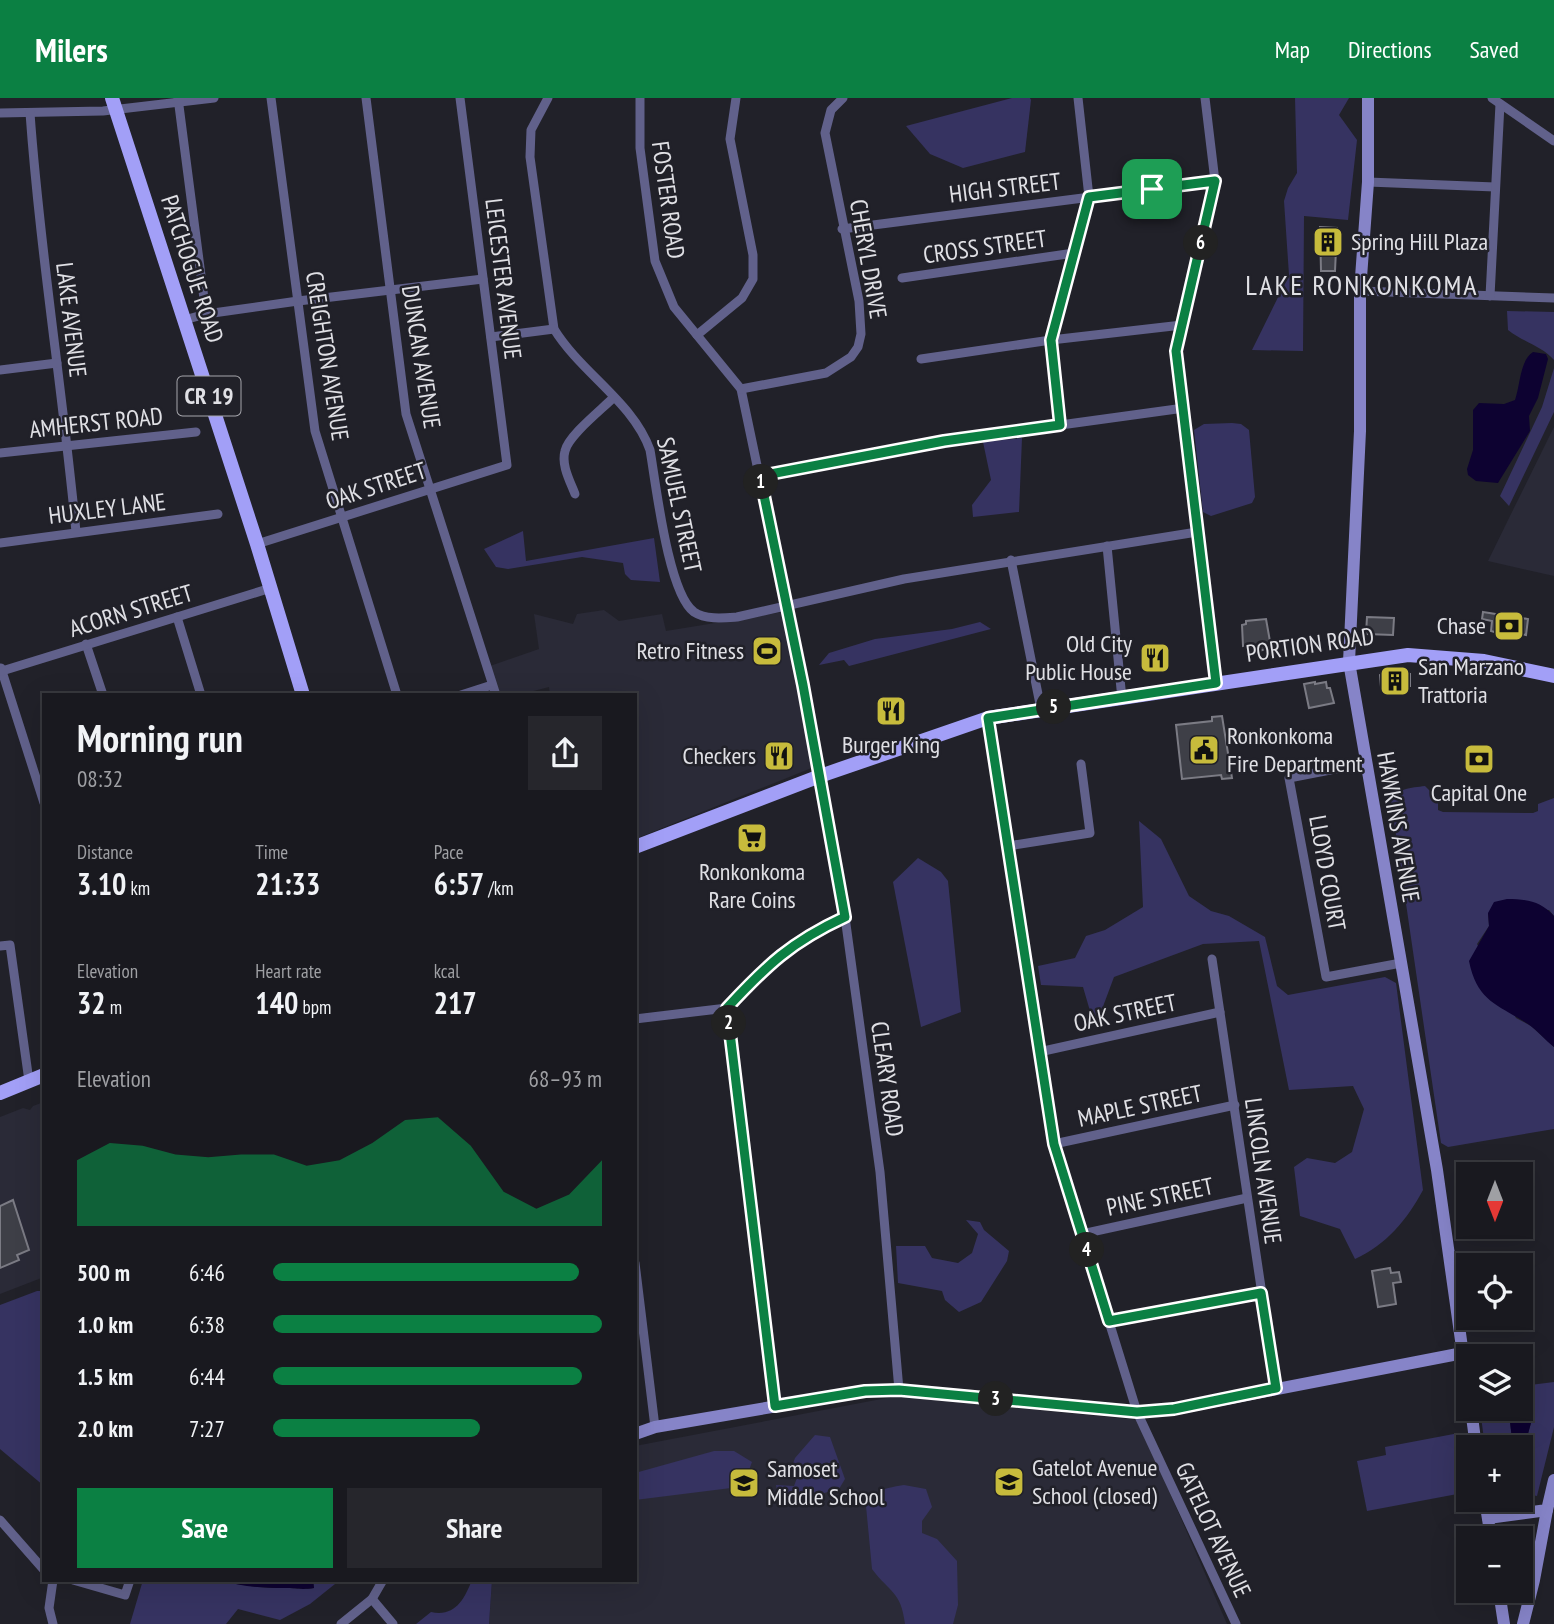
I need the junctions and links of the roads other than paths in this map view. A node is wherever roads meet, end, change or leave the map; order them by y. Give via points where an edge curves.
1 (214, 98) edge
2 (271, 98) edge
3 (366, 98) edge
4 (460, 98) edge
5 (548, 98) edge
6 (640, 98) edge
7 (736, 98) edge
8 (843, 98) edge
9 (1078, 98) edge
10 (1206, 98) edge
11 (1368, 98) edge
12 (178, 101) edge
13 (1496, 101) edge
14 (114, 104) edge
15 (0, 113) edge
16 (30, 113) junction
17 (1554, 141) edge
18 (1215, 181) junction
19 (1368, 182) junction
20 (1495, 187) junction
21 (1089, 197) junction
22 (842, 229) junction
23 (1074, 253) junction
24 (902, 278) dead end
25 (483, 279) junction
26 (390, 290) junction
27 (1360, 291) junction
28 (1490, 296) junction
29 (1554, 298) edge
30 (298, 302) junction
31 (206, 314) junction
32 (184, 320) junction
33 (1182, 325) junction
34 (554, 329) junction
35 (697, 335) junction
36 (491, 337) junction
37 (1051, 340) junction
38 (921, 359) dead end
39 (57, 363) junction
40 (0, 370) edge
41 (741, 389) junction
42 (613, 398) junction
43 (1184, 408) junction
44 (1060, 425) junction
45 (196, 432) dead end
46 (68, 446) junction
47 (0, 453) edge
48 (507, 465) joint
49 (760, 476) junction
50 (430, 488) junction
51 (575, 494) dead end
52 (218, 514) dead end
53 (342, 517) junction
54 (76, 532) junction
55 (1197, 532) junction
56 (0, 543) edge
57 (257, 544) junction
58 (1107, 546) junction
59 (1011, 560) junction
60 (271, 588) junction
61 (785, 606) junction
62 (177, 617) junction
63 (86, 644) junction
64 (1349, 662) junction
65 (1, 668) edge
66 (1554, 676) edge
67 (1216, 683) junction
68 (494, 690) edge
69 (102, 693) edge
70 (200, 693) edge
71 (302, 693) edge
72 (396, 693) edge
73 (474, 693) edge
74 (1122, 699) junction
75 (1041, 709) junction
76 (988, 718) junction
77 (1366, 763) junction
78 (1081, 764) dead end
79 (820, 776) junction
80 (42, 797) edge
81 (637, 846) edge
82 (1008, 846) junction
83 (845, 917) junction
84 (5, 945) edge
85 (1212, 959) dead end
86 (1401, 963) junction
87 (727, 1008) junction
88 (1220, 1012) junction
89 (637, 1019) edge
90 (1039, 1052) junction
91 (42, 1076) edge
92 (29, 1081) junction
93 (0, 1093) edge
94 (1235, 1105) junction
95 (1054, 1144) junction
96 (1247, 1198) junction
97 (1082, 1234) junction
98 (637, 1281) edge
99 (1261, 1293) junction
100 (1109, 1321) junction
101 (1462, 1344) edge
102 (1456, 1354) edge
103 (1276, 1388) junction
104 (899, 1390) junction
105 (775, 1406) junction
106 (1137, 1412) junction
107 (654, 1427) junction
108 (637, 1433) edge
109 (1554, 1480) edge
110 (1551, 1511) edge
111 (1487, 1512) edge
112 (1488, 1518) junction
113 (0, 1520) edge
114 (1489, 1526) edge
115 (42, 1568) edge
116 (53, 1582) edge
117 (80, 1582) edge
118 (129, 1582) edge
119 (382, 1582) edge
120 (372, 1599) junction
121 (1501, 1603) edge
122 (52, 1624) edge
123 (341, 1624) edge
124 (393, 1624) edge
125 (1236, 1624) edge
126 (1504, 1624) edge
127 (1523, 1624) edge

1 - 12 street
2 - 30 street, CREIGHTON AVENUE
3 - 26 street, DUNCAN AVENUE
4 - 25 street, LEICESTER AVENUE
5 - 34 street, SAMUEL STREET via 531,130 530,156
6 - 35 street, FOSTER ROAD via 639,138 655,261 674,307
7 - 35 street via 730,139 753,255 753,279 742,298
8 - 22 street, CHERYL DRIVE via 831,110 825,133
9 - 21 street
10 - 18 street
11 - 19 street, HAWKINS AVENUE
12 - 14 street
12 - 31 street
13 - 17 street
13 - 20 street
14 - 16 street
14 - 32 main road, PATCHOGUE ROAD / CR 19
15 - 16 street
16 - 39 street, LAKE AVENUE
18 - 21 street, HIGH STREET
18 - 33 street
19 - 20 street
19 - 27 street, HAWKINS AVENUE
20 - 28 street
21 - 22 street, HIGH STREET
21 - 23 street
22 - 41 street, CHERYL DRIVE via 859,302 862,334 858,346 851,357 826,373
23 - 24 street, CROSS STREET
23 - 37 street
25 - 26 street
25 - 36 street, LEICESTER AVENUE
26 - 30 street
26 - 50 street, DUNCAN AVENUE via 406,414
27 - 28 street
27 - 64 street, HAWKINS AVENUE via 1360,431
28 - 29 street
30 - 31 street
30 - 53 street, CREIGHTON AVENUE via 315,431
31 - 32 street
32 - 57 main road, PATCHOGUE ROAD / CR 19
33 - 37 street
33 - 43 street via 1176,351
34 - 36 street
34 - 42 street, SAMUEL STREET
35 - 41 street, FOSTER ROAD
36 - 48 street, LEICESTER AVENUE
37 - 38 street
37 - 44 street
39 - 40 street
39 - 46 street, LAKE AVENUE
41 - 49 street, FOSTER ROAD
42 - 51 street via 565,450
42 - 61 street, SAMUEL STREET via 644,431 674,577 690,607 702,615 723,618
43 - 44 street
43 - 55 street
44 - 49 street via 944,441
45 - 46 street, AMHERST ROAD
46 - 47 street, AMHERST ROAD
46 - 54 street, LAKE AVENUE
48 - 50 street, OAK STREET
49 - 61 street, FOSTER ROAD
50 - 53 street, OAK STREET
50 - 68 street, DUNCAN AVENUE
52 - 54 street, HUXLEY LANE
53 - 57 street, OAK STREET
53 - 72 street, CREIGHTON AVENUE
54 - 56 street, HUXLEY LANE
55 - 58 street, SAMUEL STREET
55 - 67 street
57 - 60 main road, PATCHOGUE ROAD / CR 19
58 - 59 street, SAMUEL STREET
58 - 74 street
59 - 61 street, SAMUEL STREET
59 - 75 street
60 - 62 street, ACORN STREET
60 - 71 main road, PATCHOGUE ROAD / CR 19
61 - 79 street, FOSTER ROAD
62 - 63 street, ACORN STREET
62 - 70 street
63 - 65 street, ACORN STREET
63 - 69 street
64 - 66 main road, PORTION ROAD via 1408,655 1452,656
64 - 67 main road, PORTION ROAD
64 - 77 street, HAWKINS AVENUE
65 - 80 street
67 - 74 main road, PORTION ROAD
68 - 73 street
74 - 75 main road, PORTION ROAD
75 - 76 main road, PORTION ROAD
76 - 79 main road, PORTION ROAD
76 - 82 street, GATELOT AVENUE
77 - 86 street, HAWKINS AVENUE
77 - 86 street, LLOYD COURT via 1289,778 1326,977
78 - 82 street via 1090,833
79 - 81 main road, PORTION ROAD
79 - 83 street, CLEARY ROAD
82 - 90 street, GATELOT AVENUE
83 - 87 street via 779,954
83 - 104 street, CLEARY ROAD via 880,1172
84 - 92 street
85 - 88 street, LINCOLN AVENUE
86 - 101 street, HAWKINS AVENUE
87 - 89 street
87 - 105 street
88 - 90 street, OAK STREET
88 - 94 street, LINCOLN AVENUE
90 - 95 street, GATELOT AVENUE
91 - 92 main road
92 - 93 main road
94 - 95 street, MAPLE STREET
94 - 96 street, LINCOLN AVENUE
95 - 97 street, GATELOT AVENUE
96 - 97 street, PINE STREET
96 - 99 street, LINCOLN AVENUE
97 - 100 street, GATELOT AVENUE
98 - 107 street
99 - 100 street
99 - 103 street, LINCOLN AVENUE
100 - 106 street, GATELOT AVENUE
102 - 103 street
103 - 106 street
104 - 105 street
104 - 106 street
105 - 107 street
106 - 125 street, GATELOT AVENUE
107 - 108 street
109 - 110 street
110 - 112 street
110 - 127 street
111 - 112 street
112 - 114 street
113 - 115 street
116 - 122 street
117 - 118 street via 125,1595
119 - 120 street
120 - 123 street
120 - 124 street
121 - 126 street

